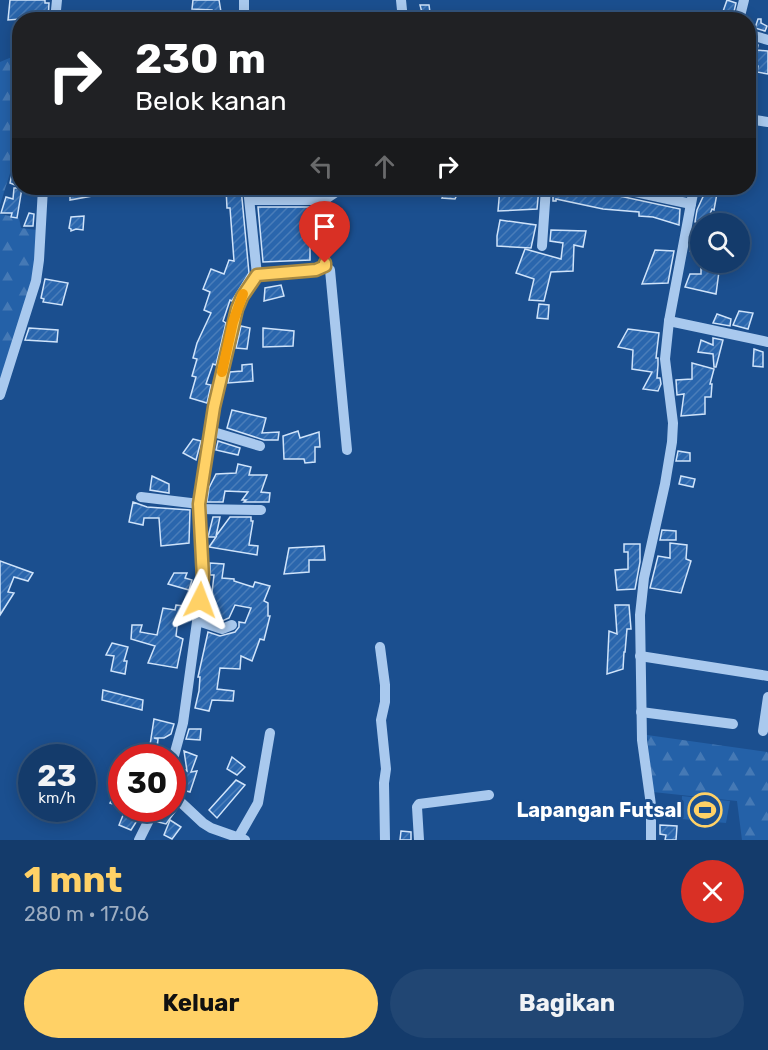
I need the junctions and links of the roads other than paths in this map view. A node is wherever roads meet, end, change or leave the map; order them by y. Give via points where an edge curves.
1 (43, 195) edge
2 (249, 195) edge
3 (294, 195) edge
4 (332, 195) edge
5 (546, 195) edge
6 (650, 195) edge
7 (693, 195) edge
8 (250, 200) junction
9 (294, 200) junction
10 (324, 200) junction
11 (692, 204) junction
12 (542, 246) dead end
13 (325, 266) junction
14 (257, 275) junction
15 (669, 321) junction
16 (768, 342) edge
17 (0, 395) edge
18 (210, 431) junction
19 (260, 446) dead end
20 (347, 450) dead end
21 (141, 497) dead end
22 (199, 506) junction
23 (261, 510) dead end
24 (198, 621) junction
25 (232, 625) dead end
26 (380, 647) dead end
27 (640, 656) junction
28 (768, 676) edge
29 (768, 697) edge
30 (641, 712) junction
31 (733, 724) dead end
32 (763, 730) dead end
33 (270, 733) dead end
34 (177, 744) edge
35 (489, 795) dead end
36 (186, 807) edge
37 (148, 822) edge
38 (241, 839) edge
39 (139, 840) edge
40 (385, 840) edge
41 (419, 840) edge
42 (651, 840) edge

1 - 17 street via 36,281
2 - 8 street
3 - 9 street
4 - 10 street
5 - 12 street
6 - 11 street
7 - 11 street
8 - 9 street
8 - 14 street
9 - 10 street
10 - 13 street
11 - 15 street
13 - 14 street
13 - 20 street via 330,270
14 - 18 street via 237,309
15 - 16 street
15 - 27 street via 665,359 672,442 644,578
18 - 19 street
18 - 22 street
21 - 22 street
22 - 23 street
22 - 24 street via 203,578
24 - 25 street via 222,628
24 - 34 street
26 - 40 street via 385,685 381,720 386,769
27 - 28 street
27 - 30 street
29 - 32 street
30 - 31 street
30 - 42 street
33 - 38 street via 258,803
35 - 41 street via 418,804
36 - 38 street via 211,828
37 - 39 street

